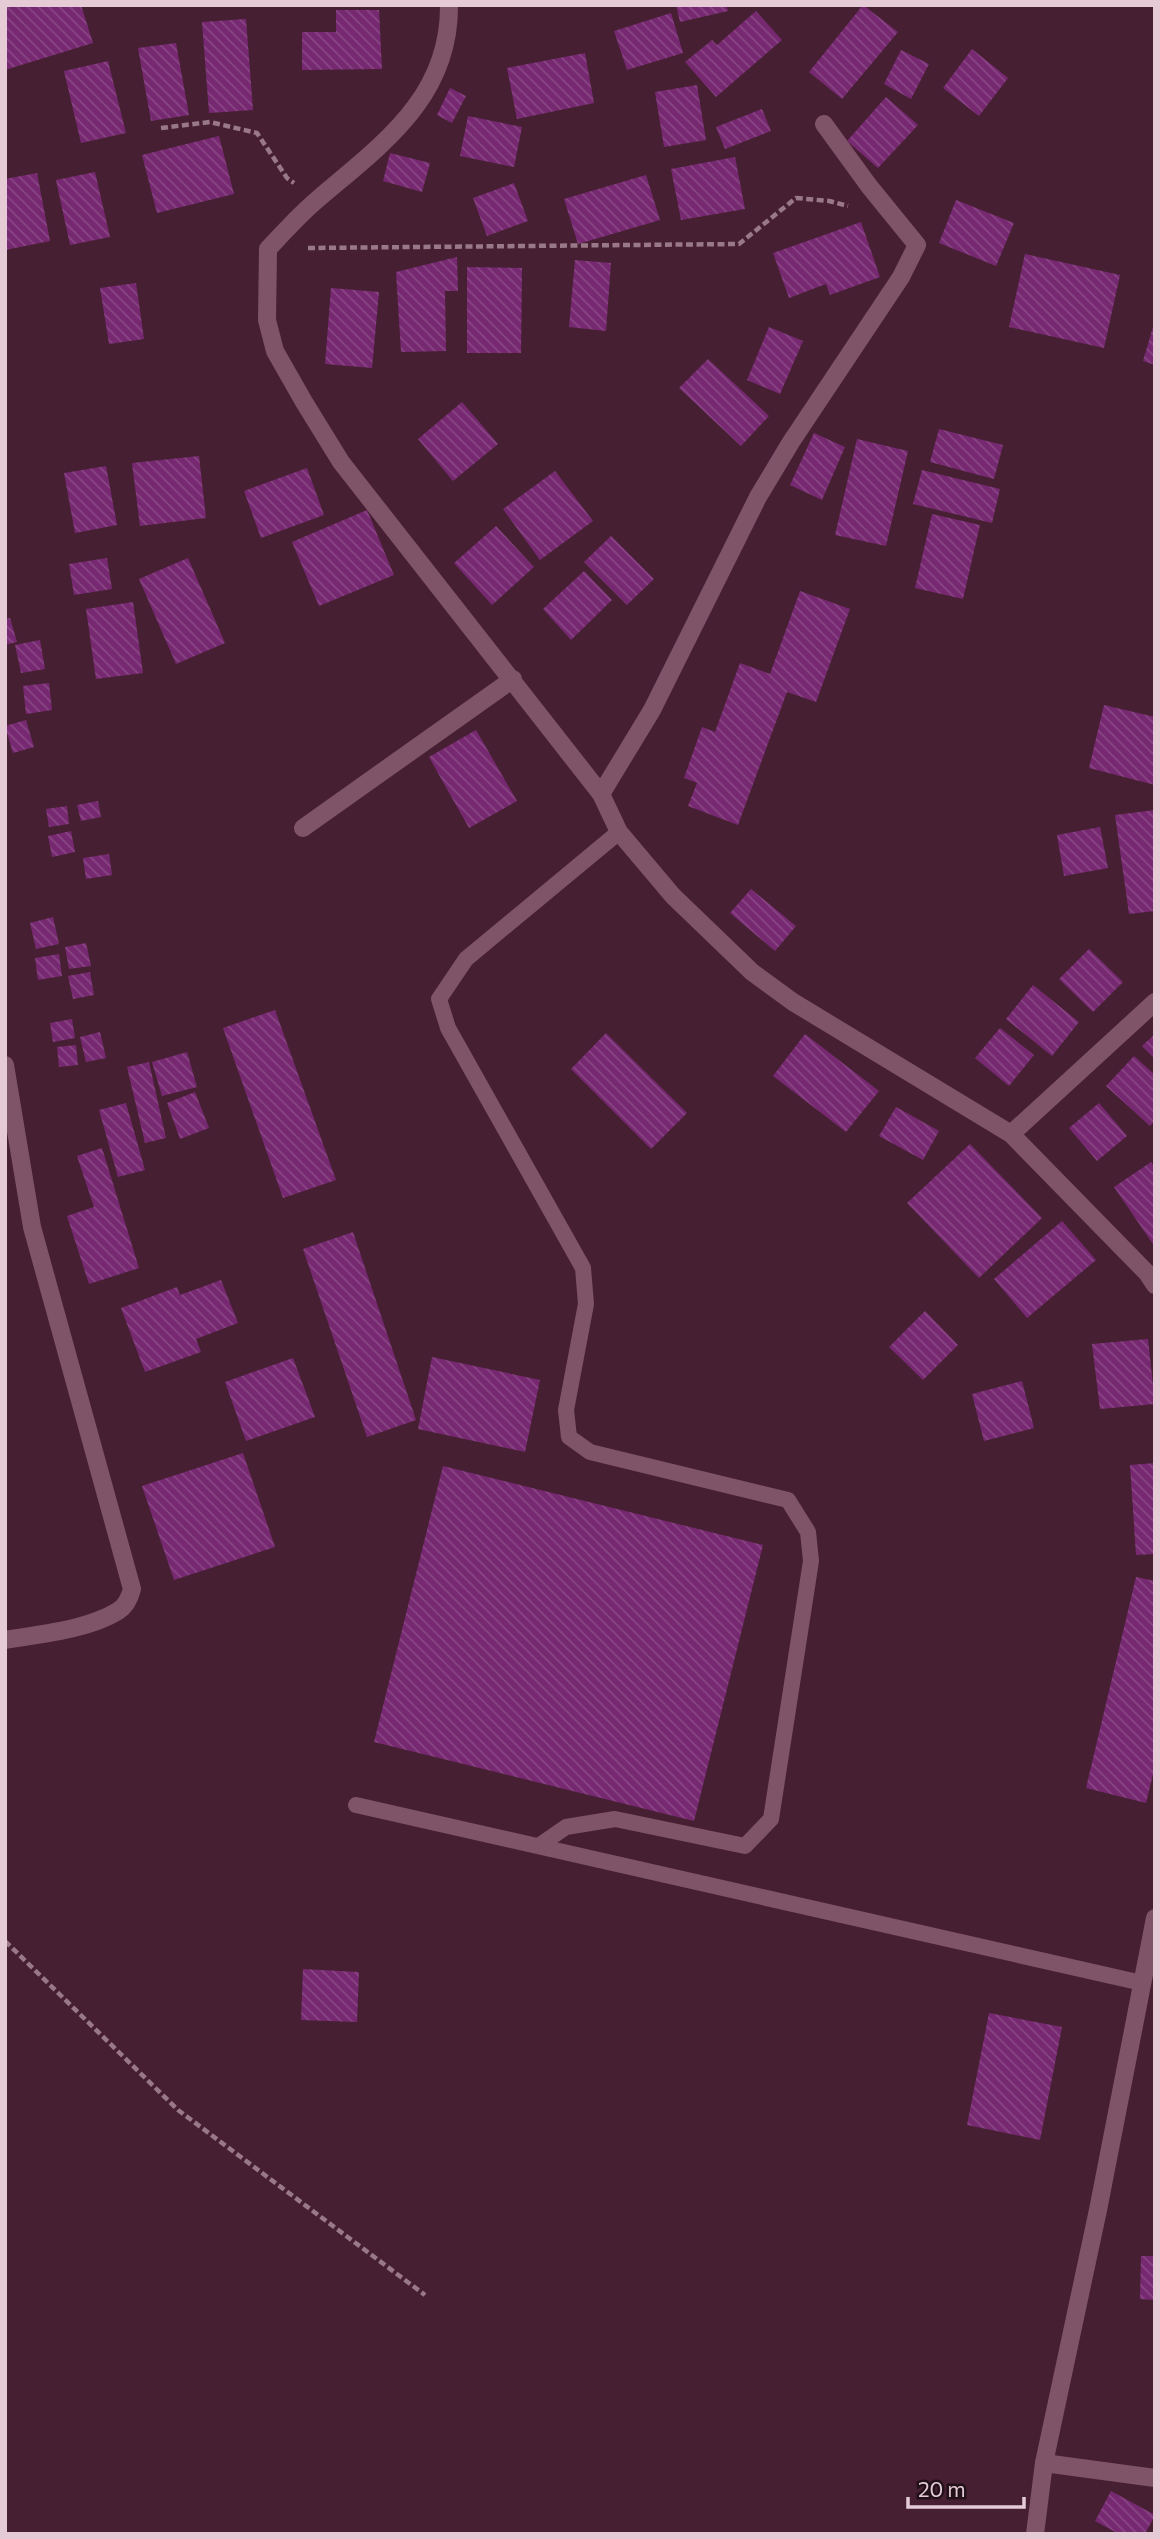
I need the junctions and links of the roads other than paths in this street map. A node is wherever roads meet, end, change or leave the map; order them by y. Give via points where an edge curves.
1 (449, 5) edge
2 (824, 124) dead end
3 (513, 679) junction
4 (601, 794) junction
5 (303, 828) dead end
6 (620, 832) junction
7 (1155, 1002) edge
8 (5, 1065) edge
9 (1011, 1134) junction
10 (12, 1161) edge
11 (1155, 1285) edge
12 (5, 1640) edge
13 (356, 1805) dead end
14 (540, 1845) junction
15 (1155, 1918) edge
16 (1142, 1983) junction
17 (1044, 2463) junction
18 (1155, 2478) edge
19 (1035, 2534) edge

1 - 3 street via 439,67 412,115 268,249 267,320 275,351 341,462
2 - 4 street via 917,245 901,277 758,497 652,710
3 - 4 street
3 - 5 street
4 - 6 street
6 - 9 street via 673,896 752,972 793,1002
6 - 14 lane via 466,959 439,999 448,1028 583,1268 586,1304 566,1410 569,1437 590,1452 788,1500 808,1532 811,1561 772,1819 745,1846 615,1819 566,1827
7 - 9 street
8 - 10 street
9 - 11 street
10 - 12 street via 132,1589 119,1611 78,1627
13 - 14 lane
14 - 16 lane
15 - 16 street
16 - 17 street
17 - 18 street
17 - 19 street

